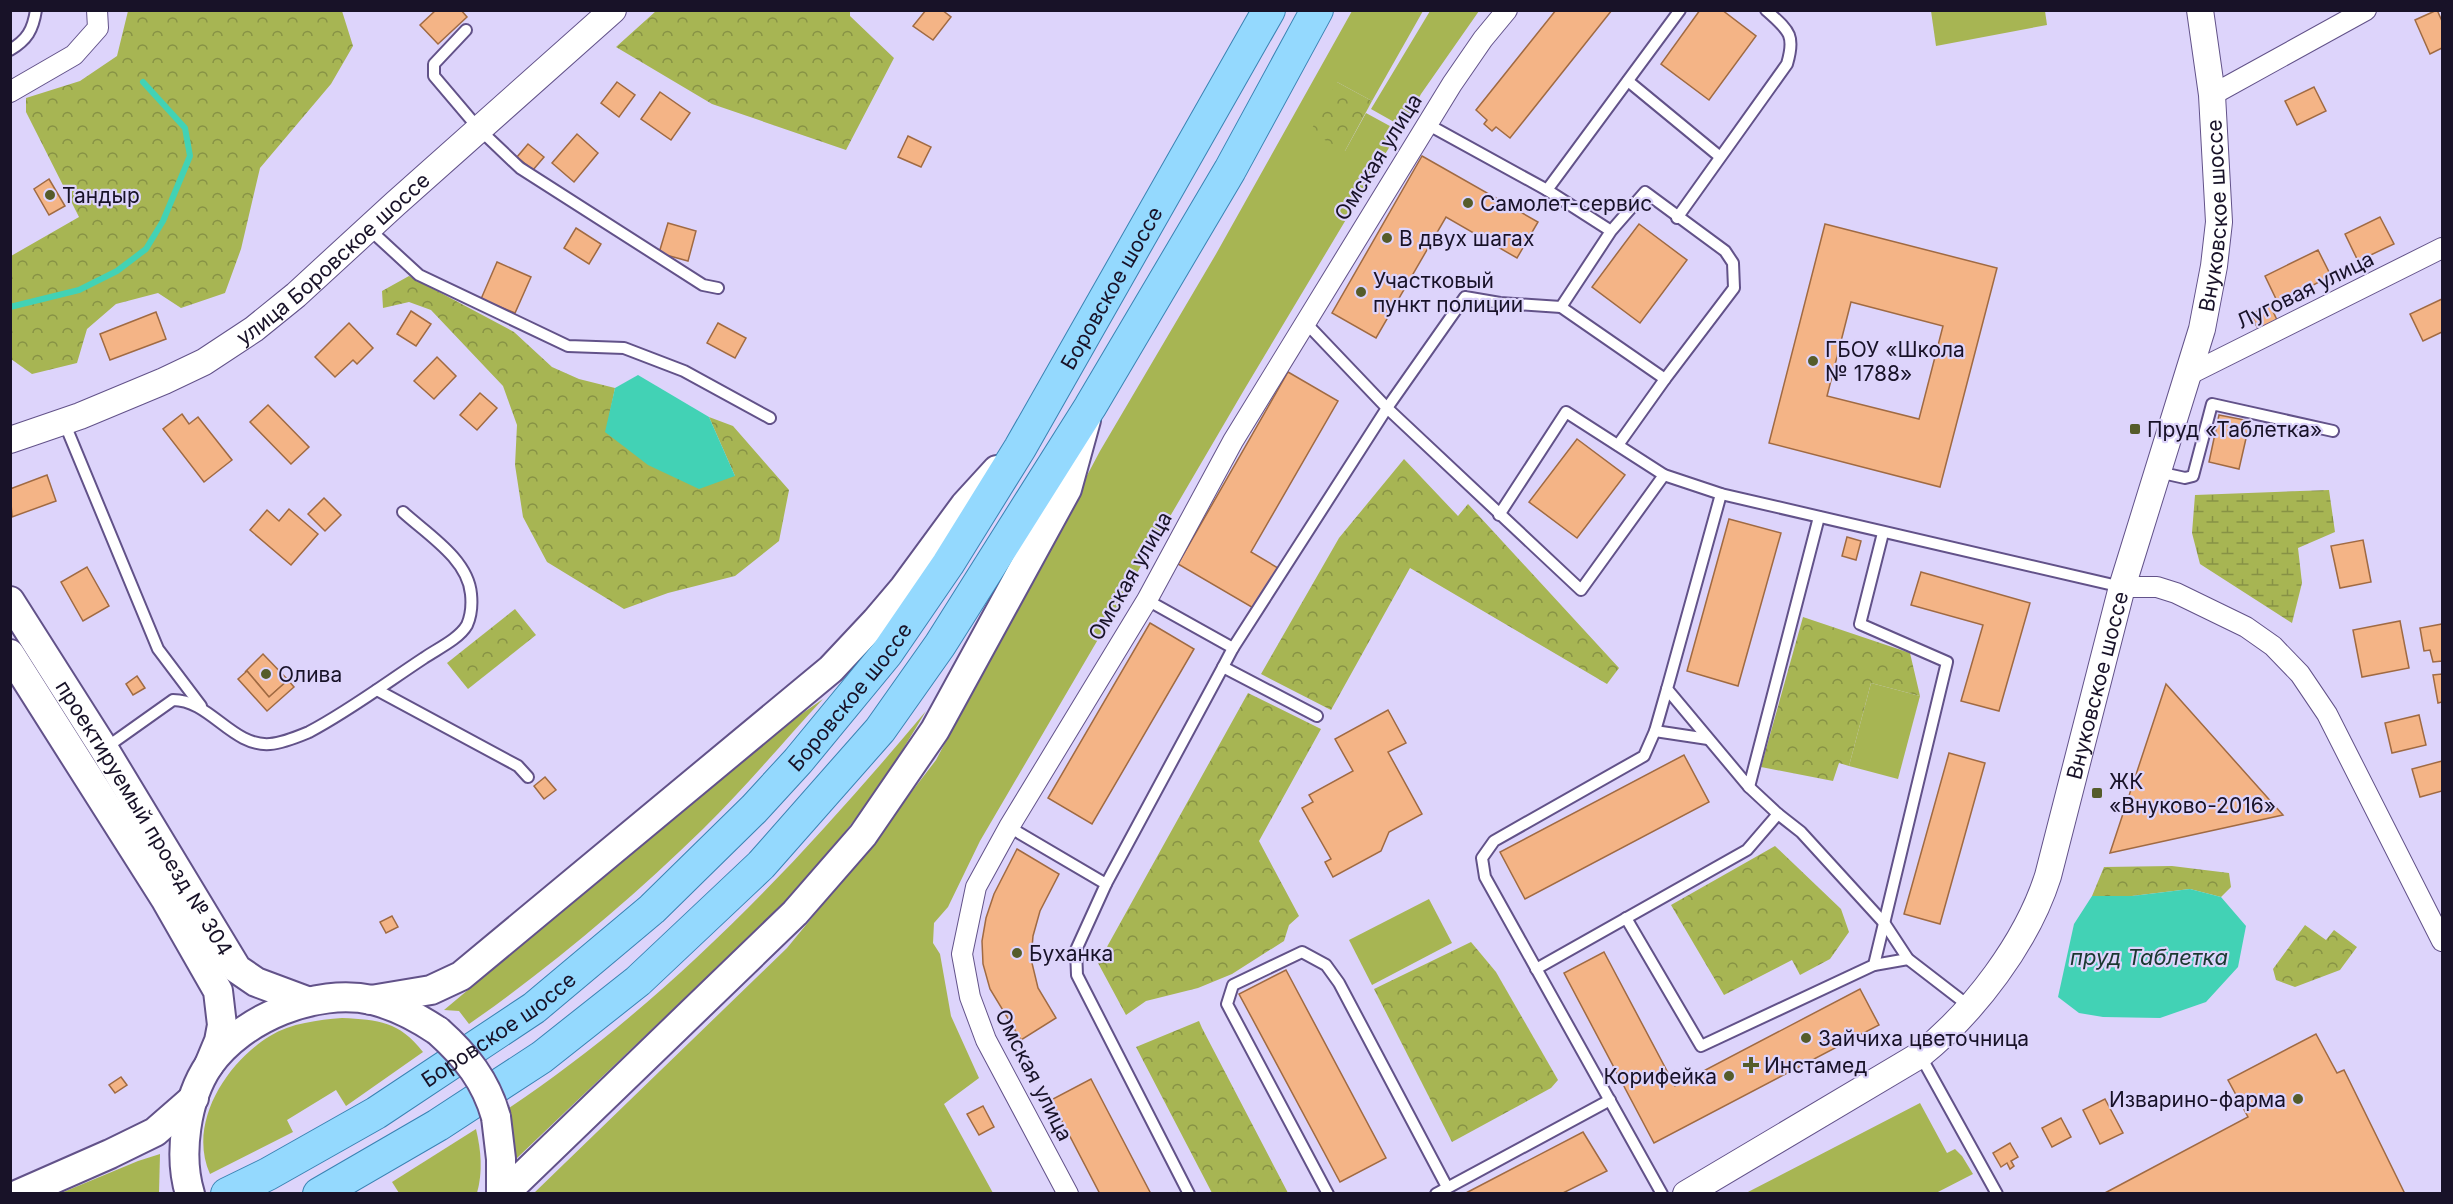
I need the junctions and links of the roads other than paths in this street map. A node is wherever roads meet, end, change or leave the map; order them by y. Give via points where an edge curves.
1 (36, 10) edge
2 (97, 10) edge
3 (613, 10) edge
4 (1269, 10) edge
5 (1317, 10) edge
6 (1507, 10) edge
7 (1766, 10) edge
8 (2200, 10) edge
9 (2366, 10) edge
10 (1675, 12) edge
11 (466, 30) dead end
12 (10, 50) edge
13 (1628, 81) junction
14 (10, 93) edge
15 (2212, 95) junction
16 (1427, 124) junction
17 (479, 129) junction
18 (1719, 156) junction
19 (1546, 190) junction
20 (1677, 218) junction
21 (368, 229) junction
22 (1611, 231) junction
23 (2442, 248) edge
24 (718, 288) dead end
25 (1561, 307) junction
26 (1305, 322) junction
27 (2188, 375) junction
28 (1665, 380) junction
29 (1090, 407) junction
30 (1387, 408) junction
31 (770, 418) dead end
32 (64, 422) junction
33 (2333, 431) dead end
34 (10, 440) edge
35 (1618, 445) junction
36 (1020, 448) junction
37 (2158, 472) junction
38 (1664, 475) junction
39 (1721, 494) junction
40 (403, 512) dead end
41 (1499, 514) junction
42 (1819, 518) junction
43 (1883, 533) junction
44 (2122, 587) junction
45 (1147, 600) junction
46 (10, 601) edge
47 (1233, 648) junction
48 (10, 654) edge
49 (1223, 667) junction
50 (1668, 689) junction
51 (377, 690) junction
52 (205, 711) junction
53 (1317, 716) dead end
54 (1655, 731) junction
55 (1708, 739) junction
56 (104, 749) junction
57 (528, 777) dead end
58 (1749, 787) junction
59 (1778, 814) junction
60 (1009, 827) junction
61 (1106, 884) junction
62 (1626, 918) junction
63 (1885, 924) junction
64 (2442, 940) edge
65 (1908, 959) junction
66 (1874, 965) junction
67 (1536, 969) junction
68 (371, 1000) junction
69 (308, 1001) junction
70 (1969, 1006) junction
71 (1920, 1055) junction
72 (209, 1065) junction
73 (194, 1098) junction
74 (1610, 1100) junction
75 (188, 1187) edge
76 (1447, 1187) junction
77 (19, 1194) edge
78 (227, 1194) edge
79 (319, 1194) edge
80 (502, 1194) edge
81 (1068, 1194) edge
82 (1189, 1194) edge
83 (1328, 1194) edge
84 (1436, 1194) edge
85 (1662, 1194) edge
86 (1686, 1194) edge
87 (1997, 1194) edge

1 - 12 lane via 33,29 22,44
2 - 14 street via 98,28 74,55
3 - 17 street, улица Боровское шоссе
4 - 36 main road, Боровское шоссе
5 - 29 main road, Боровское шоссе via 1230,170
6 - 16 street, Омская улица
7 - 18 lane via 1789,32 1792,40 1787,64
8 - 15 street, Внуковское шоссе
9 - 15 street
10 - 13 lane
11 - 17 lane via 434,64 433,71
13 - 18 lane
13 - 19 lane
15 - 27 street, Внуковское шоссе via 2217,244 2202,329
16 - 19 lane
16 - 26 street, Омская улица
17 - 21 street, улица Боровское шоссе
17 - 24 lane via 520,168 703,285
18 - 20 lane
19 - 22 lane
20 - 22 lane via 1645,192
20 - 28 lane via 1725,251 1734,263 1734,288
21 - 31 lane via 419,275 557,342 568,346 624,348 684,371
21 - 32 street, улица Боровское шоссе via 296,295 233,344 191,369
22 - 25 lane
23 - 27 street, Луговая улица
25 - 28 lane
25 - 30 lane via 1466,297
26 - 30 lane
26 - 45 street, Омская улица via 1233,441
27 - 37 street, Внуковское шоссе
28 - 35 lane
29 - 79 main road, Боровское шоссе via 940,645 888,719 740,886 638,981 542,1057 438,1125
29 - 80 main road via 1067,489 935,730 863,835 795,913
30 - 41 lane
30 - 47 lane
32 - 34 street, улица Боровское шоссе
32 - 52 lane via 158,649
33 - 37 lane via 2212,404 2193,476
35 - 38 lane
35 - 41 lane via 1566,412
36 - 68 main road via 965,505 904,588 831,669 461,976 431,990
36 - 78 main road, Боровское шоссе via 948,564 866,680 754,809 652,909 516,1021 376,1113
37 - 44 street, Внуковское шоссе
38 - 39 lane
38 - 41 lane via 1581,590
39 - 42 lane
39 - 50 lane
40 - 51 lane via 465,572 472,606 466,626
42 - 43 lane
42 - 58 lane
43 - 44 lane
43 - 63 lane via 1860,624 1947,662
44 - 64 street via 2157,587 2176,593 2246,627 2273,646 2300,674 2327,714
44 - 70 street, Внуковское шоссе via 2041,898 2015,947
45 - 47 lane
45 - 60 street, Омская улица
46 - 56 main road, проектируемый проезд № 304
47 - 49 lane
48 - 72 main road, проектируемый проезд № 304 via 166,900 218,991 222,1025
49 - 53 lane
49 - 61 lane
50 - 54 lane
50 - 55 lane
51 - 52 lane via 308,732 268,744 249,740
51 - 57 lane via 518,766
52 - 56 lane via 184,700 173,700
54 - 55 lane
54 - 67 lane via 1644,756 1494,841 1482,858 1485,877
55 - 58 lane
56 - 69 main road, проектируемый проезд № 304 via 237,969 256,982
58 - 59 lane
59 - 62 lane via 1747,850
59 - 63 lane via 1801,832
60 - 61 lane
60 - 81 street, Омская улица via 976,887 962,954 970,997 986,1040
61 - 82 lane via 1076,950 1077,975
62 - 66 lane via 1701,1046
62 - 67 lane
63 - 65 lane
63 - 66 lane
65 - 66 lane
65 - 70 lane
67 - 74 lane
68 - 69 main road
68 - 80 main road, bridge via 400,1009 438,1031 478,1074 496,1117
69 - 72 main road via 240,1033
70 - 71 street, Внуковское шоссе
71 - 86 street, Внуковское шоссе
71 - 87 lane
72 - 73 main road, проектируемый проезд № 304
73 - 75 main road via 185,1143
73 - 77 main road via 155,1132
74 - 76 lane
74 - 85 lane
76 - 83 lane via 1339,983 1326,965 1302,952 1233,985 1227,1004
76 - 84 lane

